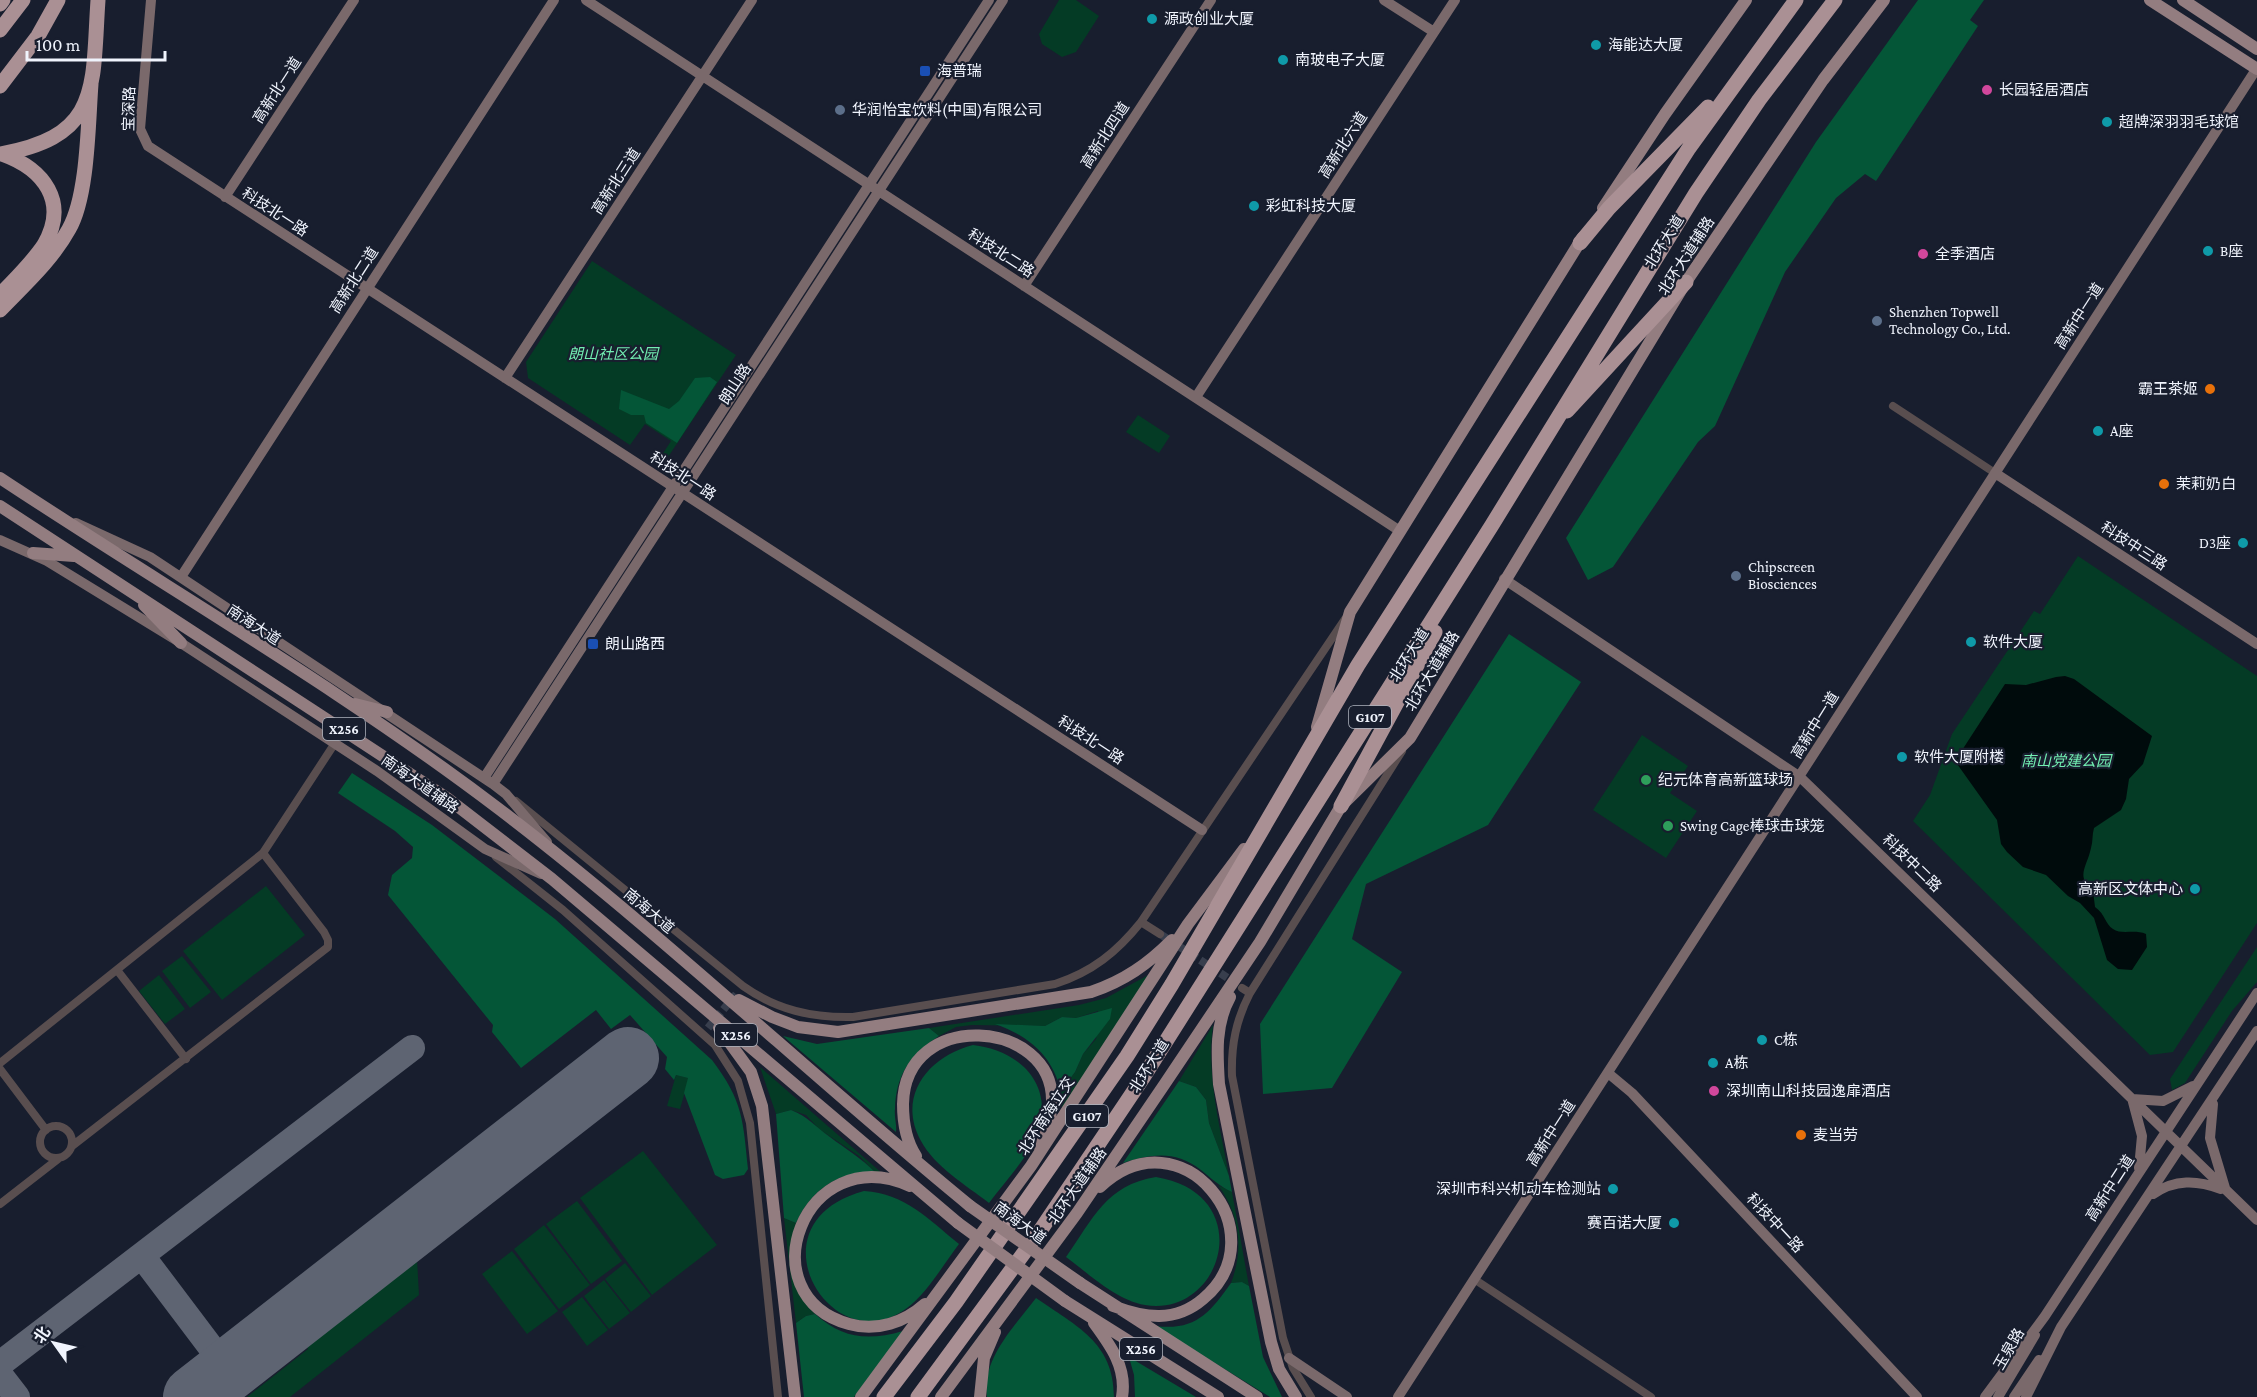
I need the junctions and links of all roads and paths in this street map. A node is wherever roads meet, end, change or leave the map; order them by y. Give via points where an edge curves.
1 (3, 0) edge
2 (23, 0) edge
3 (58, 0) edge
4 (98, 0) edge
5 (151, 0) edge
6 (354, 0) edge
7 (554, 0) edge
8 (586, 0) edge
9 (752, 0) edge
10 (989, 0) edge
11 (1003, 0) edge
12 (1211, 0) edge
13 (1384, 0) edge
14 (1455, 0) edge
15 (1746, 0) edge
16 (1834, 0) edge
17 (1884, 0) edge
18 (2150, 0) edge
19 (2183, 0) edge
20 (0, 4) edge
21 (1791, 6) edge
22 (0, 30) edge
23 (1434, 32) junction
24 (2257, 49) edge
25 (1745, 68) junction
26 (2257, 69) edge
27 (702, 75) junction
28 (92, 84) junction
29 (0, 86) edge
30 (148, 146) joint
31 (1, 154) edge
32 (874, 187) junction
33 (225, 197) junction
34 (1580, 243) junction
35 (1686, 282) junction
36 (1024, 286) junction
37 (367, 289) junction
38 (0, 295) edge
39 (0, 310) edge
40 (505, 378) junction
41 (1196, 397) junction
42 (1893, 405) dead end
43 (1540, 443) junction
44 (1995, 473) junction
45 (0, 478) edge
46 (677, 490) junction
47 (0, 506) edge
48 (46, 508) junction
49 (1492, 525) junction
50 (1400, 531) junction
51 (0, 540) edge
52 (33, 554) junction
53 (78, 557) junction
54 (181, 577) junction
55 (1504, 579) junction
56 (128, 589) junction
57 (1350, 612) junction
58 (181, 644) junction
59 (2257, 644) edge
60 (345, 701) junction
61 (387, 712) junction
62 (1410, 738) junction
63 (335, 743) junction
64 (1309, 751) junction
65 (1800, 777) junction
66 (488, 781) junction
67 (506, 794) junction
68 (1341, 806) junction
69 (1267, 820) junction
70 (1202, 830) junction
71 (485, 849) junction
72 (263, 854) junction
73 (557, 854) junction
74 (552, 879) junction
75 (1141, 922) junction
76 (1188, 924) junction
77 (1160, 934) tunnel mouth
78 (1260, 942) junction
79 (687, 963) junction
80 (117, 970) junction
81 (681, 988) junction
82 (2257, 993) edge
83 (2257, 1031) edge
84 (186, 1059) junction
85 (0, 1063) edge
86 (0, 1069) edge
87 (1608, 1073) junction
88 (2197, 1083) junction
89 (2216, 1095) junction
90 (2132, 1098) junction
91 (46, 1130) junction
92 (2165, 1131) junction
93 (72, 1146) junction
94 (2181, 1147) junction
95 (58, 1158) junction
96 (1031, 1166) junction
97 (923, 1167) junction
98 (2135, 1179) junction
99 (920, 1190) junction
100 (2226, 1191) junction
101 (2149, 1196) junction
102 (0, 1204) edge
103 (1077, 1213) junction
104 (2257, 1220) edge
105 (1474, 1279) junction
106 (942, 1289) junction
107 (1010, 1304) junction
108 (1113, 1306) junction
109 (2045, 1316) junction
110 (1090, 1318) junction
111 (2061, 1328) junction
112 (1289, 1358) junction
113 (778, 1397) edge
114 (795, 1397) edge
115 (861, 1397) edge
116 (884, 1397) edge
117 (918, 1397) edge
118 (941, 1397) edge
119 (980, 1397) edge
120 (1122, 1397) edge
121 (1218, 1397) edge
122 (1257, 1397) edge
123 (1296, 1397) edge
124 (1311, 1397) edge
125 (1347, 1397) edge
126 (1398, 1397) edge
127 (1651, 1397) edge
128 (1917, 1397) edge
129 (1985, 1397) edge
130 (1998, 1397) edge
131 (2014, 1397) edge
132 (2026, 1397) edge

1 - 20 highway
2 - 22 highway
3 - 29 highway via 38,36
4 - 28 highway
5 - 30 street, 宝深路 via 140,129
6 - 33 street, 高新北一道
7 - 37 street, 高新北二道
8 - 27 street, 科技北二路
9 - 27 street, 高新北三道
10 - 32 street, 朗山路
11 - 32 street, 朗山路
12 - 36 street, 高新北四道
13 - 23 street
14 - 23 street, 高新北六道
15 - 34 main road
16 - 43 highway, 北环大道 / G107 via 1695,193
17 - 35 main road, 北环大道辅路 via 1822,80
18 - 26 main road
19 - 24 main road
21 - 25 highway, 北环大道 / G107
23 - 41 street, 高新北六道
25 - 34 highway
25 - 64 highway, 北环大道 / G107 via 1682,158 1427,556
26 - 44 street, 高新中一道
27 - 32 street, 科技北二路
27 - 40 street, 高新北三道
28 - 31 highway via 87,103 68,129 41,145
28 - 39 highway via 78,205 70,228
30 - 33 street, 科技北一路
31 - 38 highway via 36,171 51,196 53,220 32,261
32 - 36 street, 科技北二路
32 - 46 street, 朗山路
33 - 37 street, 科技北一路
34 - 50 main road
35 - 43 highway
35 - 55 main road, 北环大道辅路
36 - 41 street, 科技北二路
37 - 40 street, 科技北一路
37 - 54 street, 高新北二道
40 - 46 street, 科技北一路
41 - 50 street, 科技北二路
42 - 44 street
43 - 49 highway, 北环大道 / G107
44 - 59 street, 科技中三路
44 - 65 street, 高新中一道
45 - 48 main road, 南海大道 / X256
46 - 66 street, 朗山路
46 - 70 street, 科技北一路
47 - 53 main road, X256
48 - 54 street via 139,551
48 - 60 main road, 南海大道 / X256
49 - 68 highway
49 - 117 highway, 北环大道 / G107 via 1144,1076 1040,1231
50 - 57 main road
51 - 52 street, 南海大道辅路
52 - 53 main road
52 - 58 street, 南海大道辅路
53 - 56 main road, X256
54 - 61 street
55 - 62 main road, 北环大道辅路
55 - 65 street, 科技中二路
56 - 58 main road
56 - 74 main road, X256 via 405,769
57 - 64 main road
57 - 70 street
58 - 63 street, 南海大道辅路
60 - 61 main road
60 - 73 main road, 南海大道 / X256
61 - 66 street
62 - 68 main road, 北环大道辅路
62 - 112 street via 1246,990 1233,1038 1232,1076
63 - 71 street, 南海大道辅路
63 - 72 street
64 - 69 highway, 北环大道 / G107
65 - 87 street, 高新中一道
65 - 90 street, 科技中二路
66 - 67 street
67 - 73 street
67 - 75 street via 740,989 798,1013 822,1018 1055,984 1074,978 1110,956
68 - 78 main road, 北环大道辅路
69 - 76 main road
69 - 116 highway, 北环大道 / G107 via 1172,984 1087,1116
70 - 75 street
71 - 74 street
71 - 113 street, 南海大道辅路 via 706,1031 728,1063 746,1103
72 - 80 street
72 - 84 street via 324,932 328,947
73 - 79 main road, 南海大道 / X256
74 - 81 main road, X256
75 - 77 street
76 - 79 main road via 1142,968 1100,989 838,1032 798,1027 772,1017
76 - 96 main road, 北环南海立交
78 - 103 main road, 北环大道辅路
78 - 123 main road via 1220,1021 1219,1084 1271,1342 1279,1369
79 - 97 main road, 南海大道 / X256
80 - 84 street
80 - 85 street
81 - 99 main road, X256
81 - 114 main road via 733,1045 757,1088
82 - 88 street, 高新中二道
83 - 89 street
84 - 93 street
86 - 91 street
87 - 105 street, 高新中一道
87 - 128 street, 科技中一路 via 1640,1101
88 - 90 street via 2163,1101
88 - 92 street, 高新中二道
89 - 94 street
89 - 100 street via 2210,1138
90 - 92 street, 科技中二路
90 - 98 street via 2142,1136
91 - 93 street via 55,1126 65,1129
91 - 95 street via 41,1149
92 - 94 street, 科技中二路
92 - 98 street, 高新中二道
93 - 95 street
94 - 100 street, 科技中二路
94 - 101 street
95 - 102 street
96 - 97 main road via 1052,1102 1044,1072 1023,1049 1008,1041 975,1034 941,1043 927,1052 907,1082 903,1118 913,1153
96 - 106 main road, 北环南海立交
97 - 108 main road, 南海大道 / X256, bridge via 970,1206
98 - 101 street
98 - 109 street, 高新中二道
99 - 106 main road via 883,1177 861,1177 828,1191 814,1204 796,1242 799,1282 807,1298 823,1312 859,1327 900,1320 918,1311
99 - 110 main road, X256, bridge via 958,1223
100 - 101 street via 2188,1182
100 - 104 street, 科技中二路
101 - 111 street
103 - 107 main road, 北环大道辅路
103 - 108 main road via 1116,1174 1154,1162 1181,1166 1198,1176 1212,1189 1226,1214 1231,1243 1227,1269 1199,1303 1162,1317
105 - 126 street, 高新中一道
105 - 127 street
106 - 115 main road
107 - 118 main road, 北环大道辅路
107 - 119 main road via 984,1359
108 - 122 main road, 南海大道 / X256
109 - 129 street, 高新中二道
109 - 130 street, 玉泉路
110 - 120 main road via 1119,1362
110 - 121 main road, X256
111 - 131 street, 玉泉路
111 - 132 street
112 - 124 street
112 - 125 street

